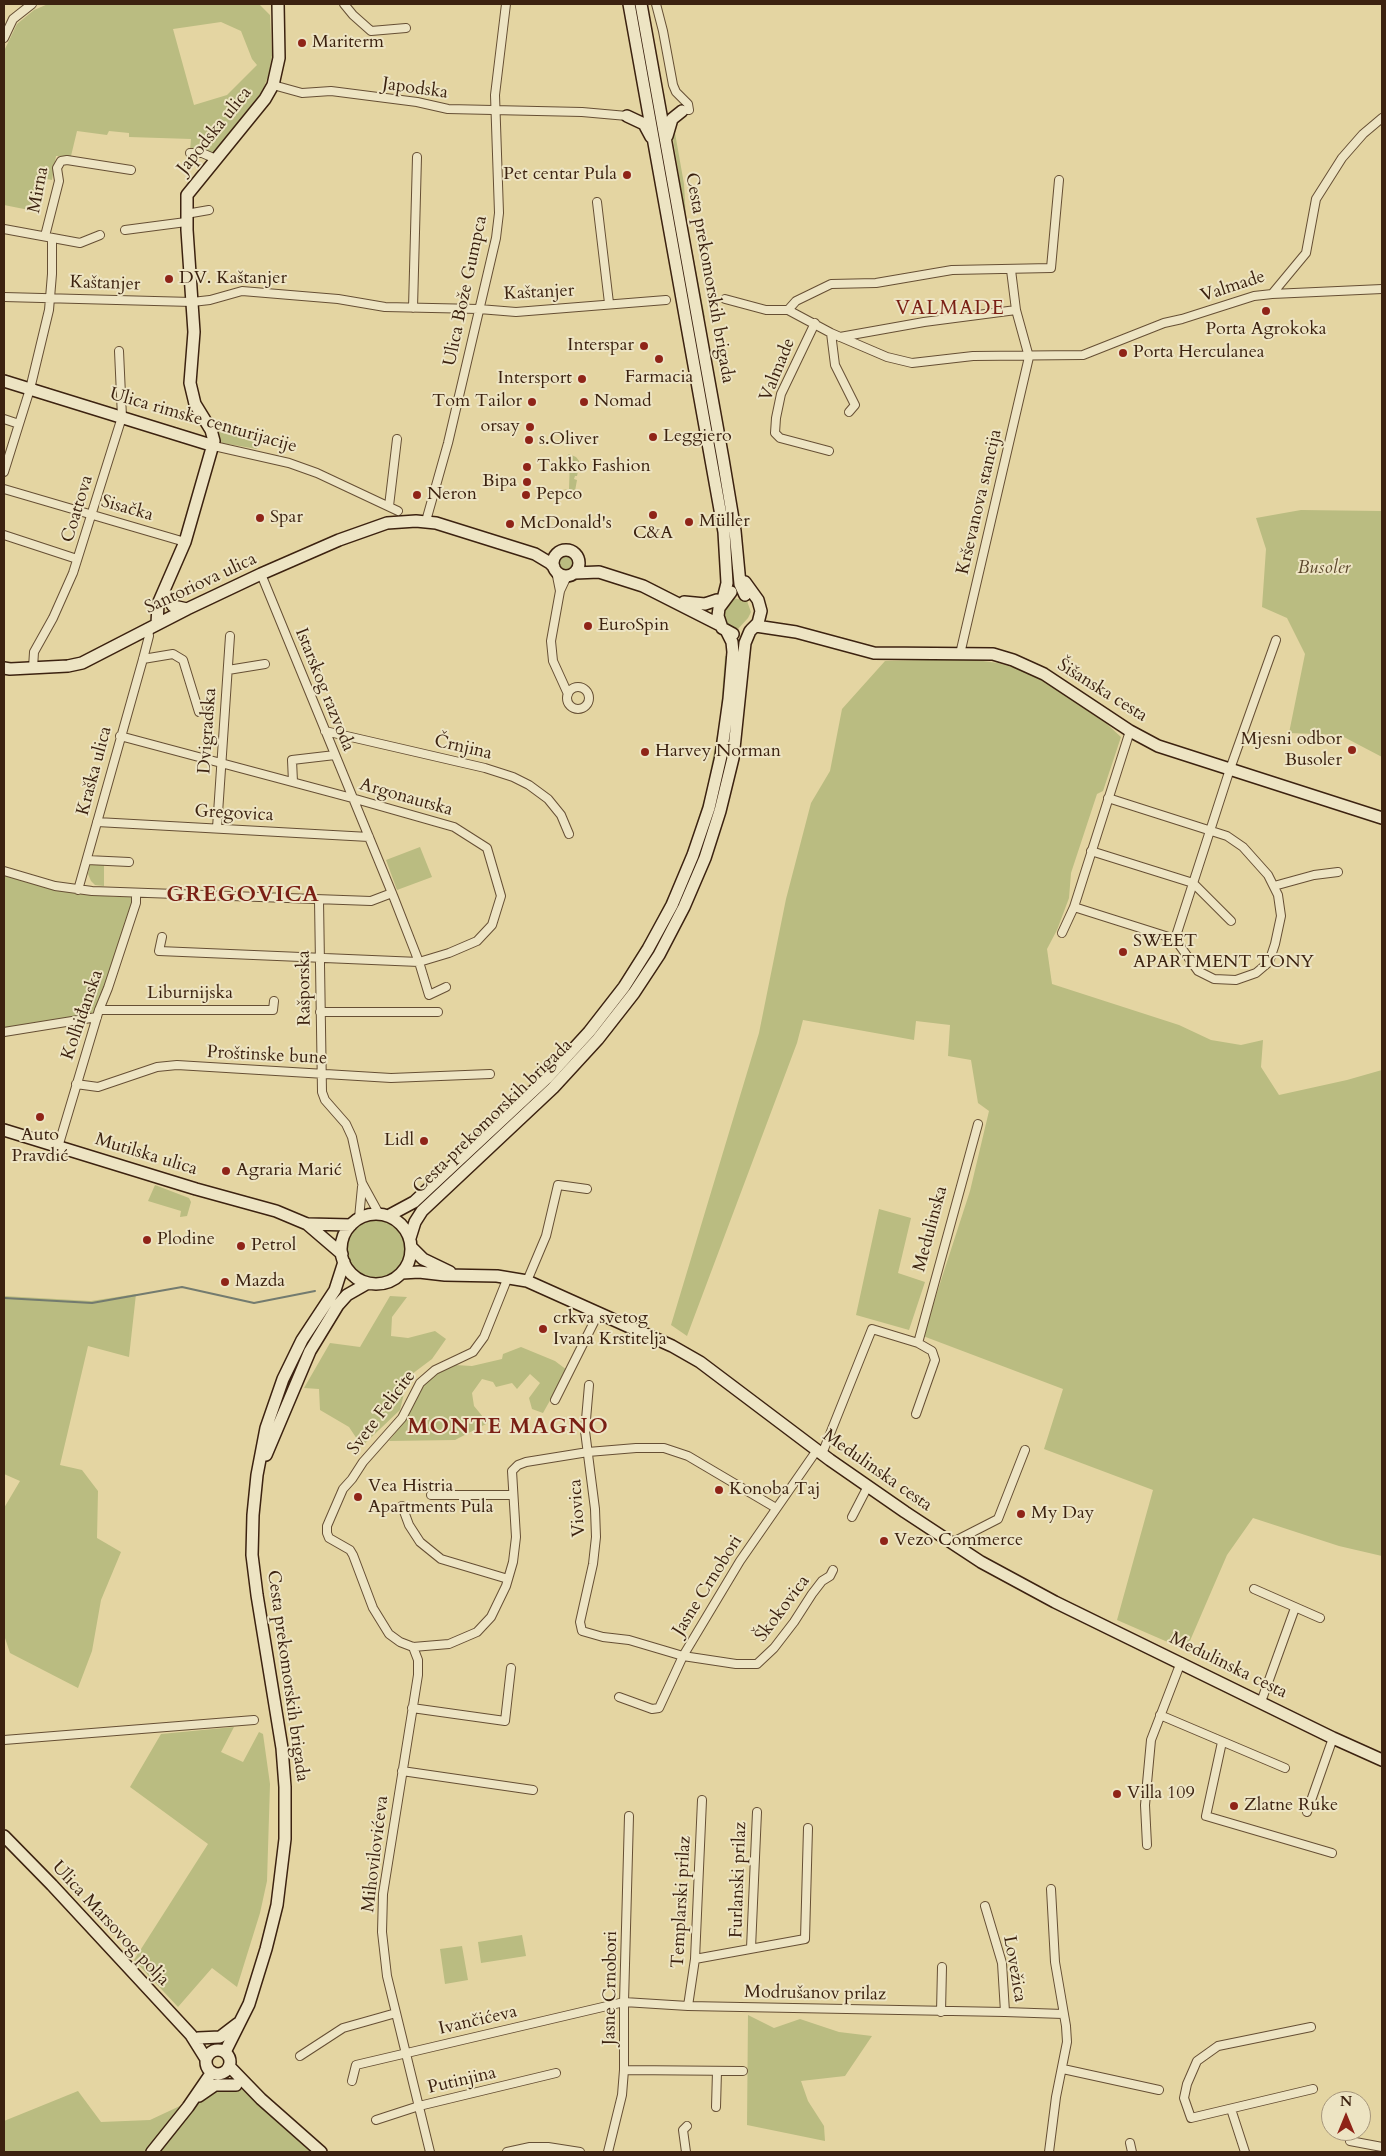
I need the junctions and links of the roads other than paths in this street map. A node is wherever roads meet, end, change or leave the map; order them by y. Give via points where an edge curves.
1 (32, 4) edge
2 (278, 4) edge
3 (344, 4) edge
4 (506, 4) edge
5 (629, 4) edge
6 (641, 4) edge
7 (656, 4) edge
8 (406, 28) dead end
9 (4, 38) edge
10 (644, 83) junction
11 (273, 85) junction
12 (657, 89) junction
13 (689, 110) junction
14 (495, 111) junction
15 (628, 116) junction
16 (1382, 118) edge
17 (661, 144) junction
18 (190, 154) dead end
19 (417, 157) dead end
20 (216, 159) junction
21 (131, 170) dead end
22 (1058, 180) dead end
23 (597, 202) dead end
24 (209, 210) dead end
25 (186, 218) junction
26 (4, 229) edge
27 (125, 230) dead end
28 (100, 235) dead end
29 (48, 237) junction
30 (1011, 270) junction
31 (1382, 289) edge
32 (1272, 294) junction
33 (4, 296) edge
34 (51, 297) junction
35 (725, 299) dead end
36 (666, 300) dead end
37 (192, 302) junction
38 (609, 303) junction
39 (413, 308) junction
40 (479, 309) junction
41 (788, 310) junction
42 (1016, 310) junction
43 (815, 323) junction
44 (831, 333) junction
45 (840, 337) junction
46 (119, 351) dead end
47 (1028, 357) junction
48 (4, 381) edge
49 (30, 389) junction
50 (849, 412) dead end
51 (122, 417) junction
52 (4, 419) edge
53 (19, 424) junction
54 (397, 439) dead end
55 (214, 446) junction
56 (829, 451) dead end
57 (4, 472) edge
58 (4, 489) edge
59 (389, 506) junction
60 (398, 511) dead end
61 (92, 515) junction
62 (426, 521) junction
63 (4, 535) edge
64 (185, 542) junction
65 (558, 552) junction
66 (535, 554) junction
67 (578, 558) junction
68 (78, 560) junction
69 (555, 569) junction
70 (600, 572) junction
71 (261, 574) junction
72 (571, 574) junction
73 (560, 590) junction
74 (747, 592) junction
75 (163, 594) junction
76 (724, 596) junction
77 (678, 602) junction
78 (187, 609) junction
79 (758, 610) junction
80 (155, 625) junction
81 (720, 628) junction
82 (750, 630) junction
83 (796, 632) junction
84 (230, 636) dead end
85 (1276, 640) dead end
86 (960, 654) junction
87 (143, 659) junction
88 (264, 664) dead end
89 (33, 668) junction
90 (6, 670) edge
91 (228, 670) junction
92 (563, 682) junction
93 (576, 688) junction
94 (568, 694) junction
95 (198, 712) dead end
96 (325, 731) junction
97 (1130, 731) junction
98 (120, 736) junction
99 (335, 755) junction
100 (221, 763) junction
101 (1230, 769) junction
102 (292, 782) junction
103 (352, 798) junction
104 (1108, 798) junction
105 (1382, 818) edge
106 (97, 822) junction
107 (217, 828) junction
108 (1210, 830) junction
109 (569, 834) dead end
110 (369, 837) junction
111 (1091, 851) junction
112 (87, 860) junction
113 (129, 862) dead end
114 (4, 871) edge
115 (1338, 872) dead end
116 (1193, 883) junction
117 (1274, 886) junction
118 (78, 890) junction
119 (136, 893) junction
120 (392, 893) junction
121 (319, 900) junction
122 (1074, 907) junction
123 (1231, 921) dead end
124 (1062, 932) dead end
125 (162, 937) dead end
126 (1175, 939) junction
127 (319, 958) junction
128 (419, 962) junction
129 (446, 987) dead end
130 (274, 1001) dead end
131 (320, 1012) junction
132 (438, 1012) dead end
133 (98, 1014) junction
134 (4, 1032) edge
135 (322, 1074) junction
136 (490, 1074) dead end
137 (76, 1084) junction
138 (978, 1124) dead end
139 (4, 1130) edge
140 (58, 1147) junction
141 (362, 1183) junction
142 (587, 1189) dead end
143 (383, 1215) junction
144 (355, 1222) junction
145 (307, 1224) junction
146 (411, 1243) junction
147 (343, 1258) junction
148 (402, 1273) junction
149 (461, 1276) junction
150 (508, 1277) junction
151 (527, 1281) junction
152 (368, 1283) junction
153 (599, 1312) junction
154 (918, 1343) junction
155 (589, 1385) dead end
156 (555, 1400) dead end
157 (916, 1414) dead end
158 (1025, 1450) dead end
159 (588, 1452) junction
160 (820, 1452) junction
161 (257, 1475) junction
162 (868, 1486) junction
163 (431, 1495) dead end
164 (512, 1495) junction
165 (402, 1506) dead end
166 (776, 1508) junction
167 (852, 1517) dead end
168 (951, 1543) junction
169 (833, 1570) dead end
170 (508, 1579) junction
171 (1254, 1589) dead end
172 (1295, 1608) junction
173 (1320, 1618) dead end
174 (580, 1628) joint
175 (413, 1647) junction
176 (683, 1656) junction
177 (1181, 1662) junction
178 (511, 1668) dead end
179 (619, 1697) dead end
180 (1261, 1702) junction
181 (412, 1708) junction
182 (1160, 1715) junction
183 (254, 1720) dead end
184 (1333, 1738) junction
185 (4, 1740) edge
186 (1222, 1742) junction
187 (1382, 1760) edge
188 (1285, 1768) dead end
189 (402, 1771) junction
190 (533, 1790) dead end
191 (702, 1800) dead end
192 (756, 1812) dead end
193 (1307, 1812) dead end
194 (629, 1816) dead end
195 (808, 1828) dead end
196 (4, 1836) edge
197 (1147, 1845) dead end
198 (1332, 1853) dead end
199 (1051, 1888) dead end
200 (985, 1906) dead end
201 (751, 1948) junction
202 (695, 1959) junction
203 (942, 1966) dead end
204 (624, 2002) junction
205 (688, 2006) junction
206 (941, 2012) junction
207 (1005, 2012) junction
208 (396, 2013) junction
209 (1063, 2014) junction
210 (242, 2020) junction
211 (1311, 2027) dead end
212 (194, 2037) junction
213 (407, 2053) junction
214 (215, 2054) junction
215 (300, 2056) dead end
216 (1062, 2069) junction
217 (221, 2070) junction
218 (624, 2070) junction
219 (717, 2071) junction
220 (743, 2071) dead end
221 (556, 2074) dead end
222 (352, 2081) dead end
223 (236, 2084) junction
224 (1313, 2089) dead end
225 (1159, 2090) dead end
226 (261, 2100) junction
227 (192, 2102) junction
228 (419, 2106) junction
229 (716, 2107) dead end
230 (1231, 2108) junction
231 (376, 2120) dead end
232 (687, 2126) dead end
233 (1350, 2141) dead end
234 (1130, 2143) dead end
235 (1382, 2147) edge
236 (152, 2152) edge
237 (321, 2152) edge
238 (430, 2152) edge
239 (507, 2152) edge
240 (580, 2152) edge
241 (608, 2152) edge
242 (686, 2152) edge
243 (1049, 2152) edge
244 (1132, 2152) edge
245 (1245, 2152) edge

1 - 9 street via 13,19
2 - 11 main road, Japodska ulica via 279,58
3 - 8 street via 372,31
4 - 14 street, Ulica Bože Gumpca
5 - 10 main road, Cesta prekomorskih brigada
6 - 12 main road, Cesta prekomorskih brigada
7 - 13 street via 673,85
10 - 15 main road via 640,110
10 - 17 main road, Cesta prekomorskih brigada
11 - 14 street, Japodska via 302,93 331,91 448,109
11 - 20 main road, Japodska ulica
12 - 13 main road via 667,104
12 - 17 main road, Cesta prekomorskih brigada
13 - 17 main road via 672,119
14 - 15 street, Japodska
14 - 40 street, Ulica Bože Gumpca via 499,213
15 - 17 main road via 644,124
16 - 32 street, Valmade via 1363,134 1331,174 1316,199 1306,253
17 - 74 main road, Cesta prekomorskih brigada via 704,348 740,584
17 - 76 main road, Cesta prekomorskih brigada via 730,571
18 - 20 street
19 - 39 street
20 - 25 main road, Japodska ulica via 187,195
21 - 29 street, Mirna via 61,161 56,168 59,181
22 - 30 street, Valmade via 1051,268
23 - 38 street
24 - 25 street
25 - 27 street
25 - 37 main road, Japodska ulica
26 - 29 street, Mirna
28 - 29 street, Mirna via 80,243
29 - 34 street
30 - 41 street, Valmade via 952,270 876,284 831,284 796,301
30 - 42 street
31 - 32 street
32 - 47 street, Valmade via 1254,296 1164,323 1083,355
33 - 34 street, Kaštanjer
34 - 37 street, Kaštanjer
34 - 49 street
35 - 41 street, Valmade via 766,310
36 - 38 street, Kaštanjer
37 - 39 street, Kaštanjer via 242,291 338,298 385,307
37 - 55 main road, Japodska ulica via 194,341 190,383 198,410 211,430
38 - 40 street, Kaštanjer via 516,312
39 - 40 street, Kaštanjer
40 - 62 street, Ulica Bože Gumpca
41 - 43 street, Valmade
42 - 45 street
42 - 47 street
43 - 44 street, Valmade
43 - 56 street, Valmade via 781,394 775,434
44 - 45 street, Valmade
44 - 50 street via 835,365 855,405
45 - 47 street, Valmade via 887,357 912,363 973,356
46 - 51 street, Coattova
47 - 86 street, Krševanova stancija
48 - 49 main road, Ulica rimske centurijacije
49 - 51 main road, Ulica rimske centurijacije
49 - 53 street
51 - 55 main road, Ulica rimske centurijacije
51 - 61 street, Coattova
52 - 53 street
53 - 57 street
54 - 59 street
55 - 59 street, Ulica rimske centurijacije via 289,463
55 - 64 main road
58 - 61 street, Sisačka
59 - 60 street, Ulica rimske centurijacije
61 - 64 street, Sisačka
61 - 68 street, Coattova
62 - 66 main road
62 - 71 main road, Santoriova ulica via 387,523
63 - 68 street
64 - 75 main road
65 - 66 main road
65 - 67 main road via 570,550
65 - 69 main road via 554,559
66 - 69 main road
67 - 70 main road
67 - 72 main road via 579,566
68 - 89 street, Coattova via 34,652
69 - 72 main road
69 - 73 street
70 - 72 main road
70 - 77 main road
71 - 78 main road, Santoriova ulica
71 - 96 street, Istarskog razvoda
72 - 73 street
73 - 92 street via 551,653
74 - 76 main road
74 - 79 main road, Cesta prekomorskih brigada via 758,600
75 - 78 main road via 173,606
75 - 80 main road via 163,609
76 - 77 main road via 705,604
76 - 81 main road, Cesta prekomorskih brigada via 713,608
77 - 81 main road
78 - 80 main road, Santoriova ulica
79 - 82 main road
79 - 82 main road via 755,619 745,628
79 - 83 main road, Šišanska cesta
80 - 87 street, Kraška ulica
80 - 89 main road, Santoriova ulica via 82,663
81 - 82 main road, Šišanska cesta
81 - 143 main road, Cesta prekomorskih brigada via 732,642 721,756 709,808 683,880 648,949 590,1032 547,1078 414,1202
82 - 83 main road, Šišanska cesta
82 - 146 main road, Cesta prekomorskih brigada via 741,652 743,667 733,758 720,811 705,858 659,955 598,1039 554,1088 422,1211
83 - 86 main road, Šišanska cesta via 874,653
84 - 91 street, Dvigradska
85 - 101 street
86 - 97 main road, Šišanska cesta via 992,654 1028,666
87 - 95 street via 178,656
87 - 98 street, Kraška ulica
88 - 91 street
89 - 90 main road, Santoriova ulica
91 - 100 street, Dvigradska
92 - 93 street
92 - 94 street
93 - 94 street
93 - 94 street via 587,692 589,699 586,705 580,709 573,707 568,702
96 - 99 street, Istarskog razvoda
96 - 109 street, Črnjina via 513,777 548,799
97 - 101 main road, Šišanska cesta via 1158,746
97 - 104 street
98 - 100 street, Argonautska
98 - 106 street, Kraška ulica
99 - 102 street via 292,760
99 - 103 street, Istarskog razvoda
100 - 102 street, Argonautska
100 - 107 street, Dvigradska
101 - 105 main road, Šišanska cesta
101 - 108 street
102 - 103 street, Argonautska
103 - 110 street, Istarskog razvoda
103 - 128 street, Argonautska via 454,827 487,848 501,896 492,925 477,941
104 - 108 street
104 - 111 street
106 - 107 street, Gregovica
106 - 112 street, Kraška ulica
107 - 110 street, Gregovica
108 - 116 street
108 - 117 street via 1243,847
110 - 120 street, Istarskog razvoda
111 - 116 street
111 - 122 street
112 - 113 street
112 - 118 street, Kraška ulica
114 - 118 street
115 - 117 street
116 - 123 street
116 - 126 street
117 - 126 street via 1280,906 1280,927 1269,962 1256,973 1236,980 1214,979 1198,971
118 - 119 street
119 - 121 street
119 - 133 street, Kolhiđanska via 130,922
120 - 121 street via 371,901
120 - 128 street, Istarskog razvoda
121 - 127 street, Rašporska
122 - 124 street
122 - 126 street
125 - 127 street, Argonautska via 159,950
127 - 128 street, Argonautska
127 - 131 street, Rašporska
128 - 129 street, Istarskog razvoda via 429,995
130 - 133 street, Liburnijska via 273,1010
131 - 132 street
131 - 135 street, Rašporska
133 - 134 street, Liburnijska
133 - 137 street, Kolhiđanska
135 - 136 street, Proštinske bune via 391,1078
135 - 137 street, Proštinske bune via 177,1065 158,1067 98,1087
135 - 141 street, Rašporska via 325,1100 346,1124 352,1137
137 - 140 street, Kolhiđanska
138 - 154 street, Medulinska
139 - 140 main road, Mutilska ulica
140 - 145 main road, Mutilska ulica via 276,1211
141 - 143 street
141 - 144 street
142 - 151 street via 558,1185 546,1236
143 - 144 main road
143 - 146 main road via 398,1221
144 - 145 main road, Mutilska ulica
144 - 147 main road via 343,1238
145 - 147 main road, Mutilska ulica
146 - 148 main road via 411,1257
146 - 149 main road via 415,1253
147 - 152 main road via 350,1272
147 - 161 main road, Cesta prekomorskih brigada via 334,1290 283,1379 266,1428
148 - 149 main road
148 - 152 main road via 386,1282
149 - 150 main road, Medulinska cesta
150 - 151 main road, Medulinska cesta
150 - 175 street, Svete Felicite via 484,1337 473,1352 435,1370 420,1383 402,1418 362,1462 343,1489 328,1526 329,1538 353,1555 373,1608 389,1634
151 - 153 main road, Medulinska cesta
152 - 161 main road, Cesta prekomorskih brigada via 347,1295 338,1305 310,1350
153 - 156 street
153 - 160 main road, Medulinska cesta via 700,1362
154 - 157 street via 932,1351 935,1360
154 - 160 street via 872,1329
155 - 159 street, Viovica via 585,1423
158 - 168 street via 998,1519
159 - 164 street via 539,1459 513,1468
159 - 166 street via 664,1448 688,1456
159 - 174 street, Viovica via 596,1537
160 - 162 main road, Medulinska cesta
160 - 166 street, Jasne Crnobori
161 - 210 main road, Cesta prekomorskih brigada via 252,1554 282,1748 285,1825 273,1923
162 - 167 street
162 - 168 main road, Medulinska cesta
163 - 164 street
164 - 170 street via 516,1537
165 - 170 street via 420,1542 435,1555
166 - 176 street, Jasne Crnobori
168 - 177 main road, Medulinska cesta via 1032,1590
169 - 176 street, Škokovica via 774,1648 757,1664
170 - 175 street via 491,1617 476,1632 449,1644
171 - 172 street
172 - 173 street
172 - 180 street
174 - 176 street, Škokovica via 603,1637 629,1640
175 - 181 street, Mihovilovićeva via 418,1660 418,1676
176 - 179 street, Jasne Crnobori via 659,1708 647,1708
177 - 180 main road, Medulinska cesta
177 - 182 street
178 - 181 street via 505,1721
180 - 184 main road, Medulinska cesta
181 - 189 street, Mihovilovićeva
182 - 186 street
182 - 197 street via 1147,1765 1144,1805
183 - 185 street
184 - 187 main road, Medulinska cesta
184 - 193 street
186 - 188 street
186 - 198 street via 1206,1816
189 - 190 street
189 - 208 street, Mihovilovićeva via 382,1912 387,1976
191 - 202 street, Templarski prilaz
192 - 201 street, Furlanski prilaz
194 - 204 street, Jasne Crnobori
195 - 201 street via 805,1939
196 - 212 main road, Ulica Marsovog polja
199 - 209 street via 1055,1962
200 - 207 street, Lovežica via 1002,1963
201 - 202 street
202 - 205 street, Templarski prilaz
203 - 206 street
204 - 205 street, Modrušanov prilaz
204 - 213 street, Ivančićeva
204 - 218 street, Jasne Crnobori
205 - 206 street, Modrušanov prilaz
206 - 207 street, Modrušanov prilaz
207 - 209 street, Lovežica
208 - 213 street, Mihovilovićeva
208 - 215 street via 343,2028
209 - 216 street via 1067,2042
210 - 212 main road via 220,2037
210 - 214 main road, Cesta prekomorskih brigada
211 - 230 street via 1218,2046 1197,2061 1184,2098 1191,2118
212 - 214 main road, Ulica Marsovog polja
213 - 222 street, Ivančićeva via 356,2065
213 - 228 street, Mihovilovićeva
214 - 217 main road via 207,2066
214 - 217 main road via 229,2057
216 - 225 street
216 - 243 street
217 - 223 main road
217 - 226 main road
217 - 227 main road
218 - 219 street, Jasne Crnobori
218 - 241 street, Jasne Crnobori via 619,2110
219 - 220 street, Jasne Crnobori
219 - 229 street
221 - 228 street, Putinjina
223 - 226 main road
223 - 227 main road via 215,2085
224 - 230 street
226 - 237 main road
227 - 236 main road
228 - 231 street, Putinjina
228 - 238 street, Mihovilovićeva
230 - 245 street
232 - 242 street via 683,2130
233 - 235 street
234 - 244 street
239 - 240 street via 530,2147

